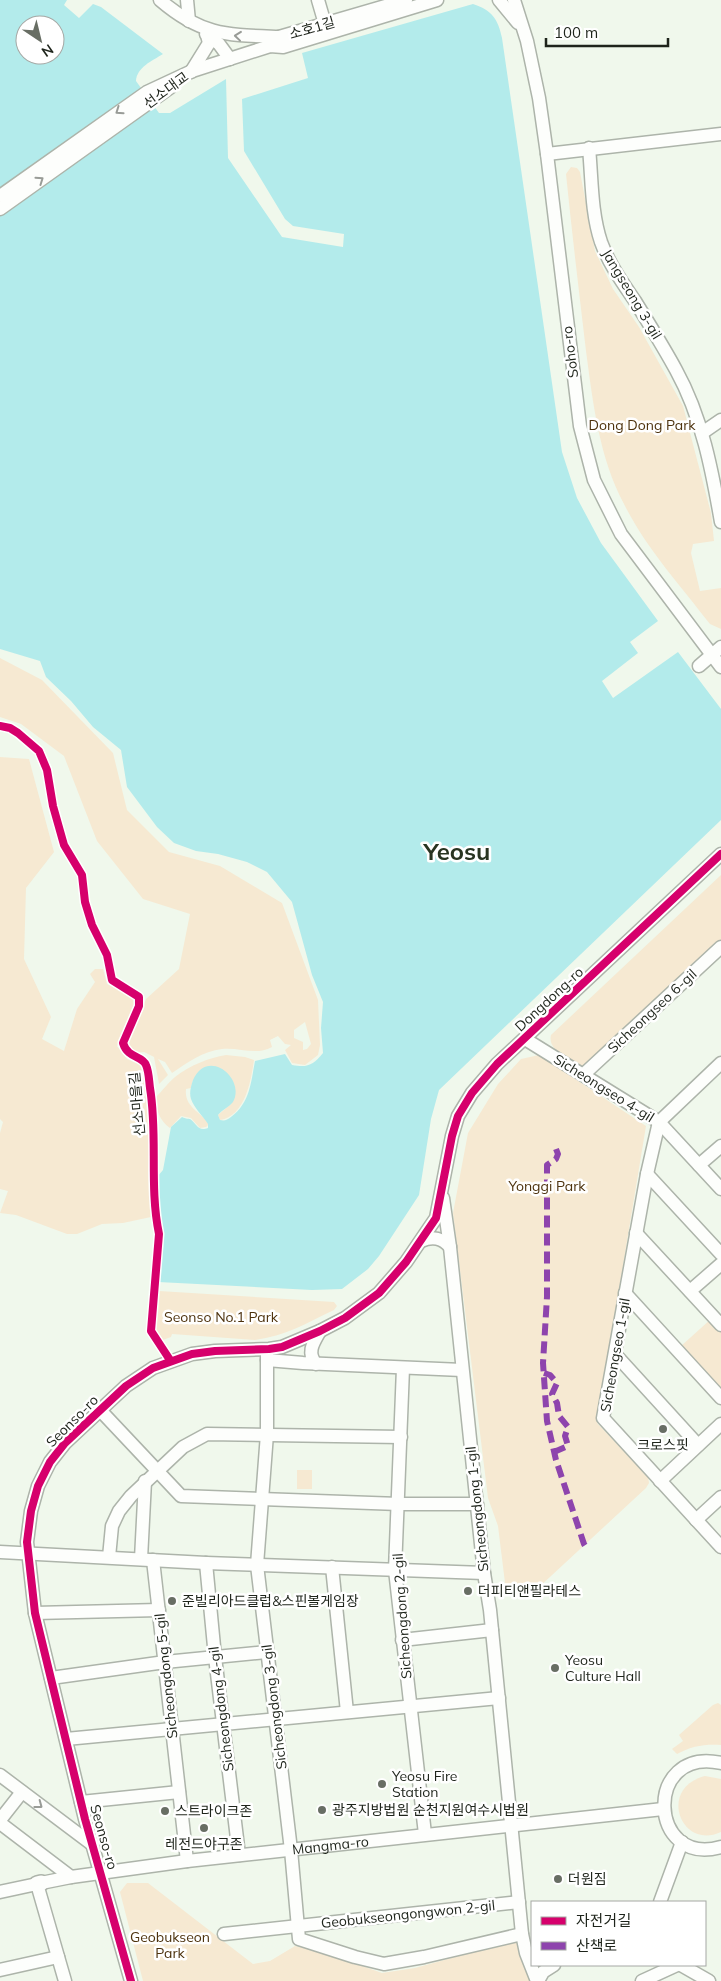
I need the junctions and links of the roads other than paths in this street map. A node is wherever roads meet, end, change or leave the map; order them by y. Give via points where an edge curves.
1 (160, 0) edge
2 (188, 0) edge
3 (318, 0) edge
4 (406, 0) edge
5 (437, 0) edge
6 (499, 0) edge
7 (514, 0) edge
8 (325, 24) junction
9 (198, 28) junction
10 (525, 32) junction
11 (279, 37) junction
12 (270, 46) junction
13 (230, 59) junction
14 (192, 71) junction
15 (721, 134) edge
16 (589, 148) junction
17 (547, 154) junction
18 (0, 196) edge
19 (0, 209) edge
20 (721, 420) edge
21 (702, 433) junction
22 (717, 473) edge
23 (721, 522) edge
24 (716, 651) edge
25 (699, 666) dead end
26 (721, 666) edge
27 (721, 854) edge
28 (721, 947) edge
29 (526, 1039) junction
30 (721, 1063) edge
31 (583, 1075) junction
32 (659, 1122) junction
33 (721, 1146) edge
34 (699, 1165) junction
35 (646, 1174) junction
36 (721, 1189) edge
37 (442, 1191) junction
38 (636, 1232) junction
39 (421, 1241) junction
40 (450, 1247) junction
41 (721, 1254) edge
42 (721, 1264) edge
43 (690, 1291) junction
44 (625, 1293) junction
45 (721, 1325) edge
46 (320, 1332) junction
47 (615, 1354) junction
48 (267, 1355) junction
49 (316, 1364) junction
50 (403, 1368) junction
51 (462, 1370) junction
52 (721, 1398) edge
53 (100, 1410) junction
54 (721, 1424) edge
55 (266, 1434) junction
56 (400, 1437) junction
57 (698, 1445) junction
58 (157, 1470) junction
59 (146, 1481) junction
60 (660, 1481) junction
61 (721, 1497) edge
62 (262, 1500) junction
63 (399, 1504) junction
64 (477, 1504) junction
65 (696, 1520) junction
66 (721, 1547) edge
67 (0, 1552) edge
68 (27, 1554) junction
69 (108, 1557) junction
70 (147, 1560) junction
71 (206, 1563) junction
72 (257, 1565) junction
73 (332, 1567) junction
74 (395, 1570) junction
75 (484, 1573) junction
76 (159, 1610) junction
77 (35, 1613) junction
78 (492, 1630) junction
79 (402, 1640) junction
80 (267, 1652) junction
81 (215, 1657) junction
82 (165, 1662) junction
83 (50, 1678) junction
84 (499, 1698) junction
85 (409, 1706) junction
86 (347, 1712) junction
87 (275, 1719) junction
88 (222, 1723) junction
89 (172, 1728) junction
90 (66, 1739) junction
91 (721, 1763) edge
92 (0, 1775) edge
93 (22, 1792) junction
94 (179, 1792) junction
95 (81, 1802) junction
96 (663, 1810) junction
97 (0, 1822) edge
98 (512, 1826) junction
99 (425, 1834) junction
100 (682, 1842) junction
101 (93, 1845) junction
102 (721, 1847) edge
103 (291, 1850) junction
104 (239, 1855) junction
105 (187, 1861) junction
106 (101, 1872) junction
107 (72, 1877) junction
108 (39, 1883) junction
109 (0, 1892) edge
110 (660, 1901) edge
111 (519, 1902) junction
112 (297, 1925) junction
113 (224, 1934) dead end
114 (522, 1934) junction
115 (58, 1957) junction
116 (531, 1966) edge
117 (531, 1966) edge
118 (552, 1966) edge
119 (675, 1966) edge
120 (683, 1966) edge
121 (4, 1969) edge
122 (12, 1981) edge
123 (64, 1981) edge
124 (131, 1981) edge
125 (537, 1981) edge
126 (642, 1981) edge
127 (709, 1981) edge

1 - 9 street
2 - 9 street
3 - 8 street
4 - 8 street, 소호1길
5 - 12 street via 282,47
6 - 10 street
7 - 10 street, Soho-ro
8 - 11 street, 소호1길
11 -> 9 street via 232,36
9 - 13 street via 219,44
9 - 14 street via 209,42
10 - 17 street, Soho-ro
11 - 12 street, 소호1길
12 - 13 street, 소호1길
13 - 14 street, 소호1길
14 -> 18 street, 선소대교 via 147,92
19 -> 14 street, 선소대교
15 - 16 street
16 - 17 street
16 - 21 street, Jangseong 3-gil via 595,213 605,252 676,371
17 - 24 street, Soho-ro via 580,426 594,480 622,534
20 - 21 street
21 - 22 street, Jangseong 3-gil
22 - 23 street, Jangseong 3-gil
24 - 25 street
24 - 26 street, Soho-ro
27 - 29 street, Dongdong-ro
28 - 31 street, Sicheongseo 6-gil
29 - 31 street, Sicheongseo 4-gil
29 - 37 street, Dongdong-ro via 491,1070 464,1104 452,1136
30 - 32 street
31 - 32 street, Sicheongseo 4-gil
32 - 34 street, Sicheongseo 4-gil
32 - 35 street, Sicheongseo 1-gil
33 - 34 street
34 - 36 street, Sicheongseo 4-gil
35 - 38 street, Sicheongseo 1-gil
35 - 41 street
37 - 39 street, Seonso-ro via 436,1218
37 - 40 street, Sicheongdong 1-gil
38 - 43 street
38 - 44 street, Sicheongseo 1-gil
39 - 40 street via 434,1238
39 - 46 street, Seonso-ro via 379,1293 346,1318
40 - 51 street, Sicheongdong 1-gil
42 - 43 street
43 - 45 street
44 - 47 street, Sicheongseo 1-gil
44 - 52 street
46 - 48 street, Seonso-ro
46 - 49 street via 311,1352
47 - 57 street
47 - 60 street, Sicheongseo 1-gil via 603,1418
48 - 49 street
48 - 53 street, Seonso-ro via 215,1350 170,1360 139,1376
48 - 55 street, Sicheongdong 3-gil
49 - 50 street
50 - 51 street
50 - 56 street, Sicheongdong 2-gil
51 - 64 street, Sicheongdong 1-gil
53 - 58 street
53 - 68 street, Seonso-ro via 50,1462 38,1486
54 - 57 street
55 - 56 street
55 - 58 street via 207,1434 183,1447
55 - 62 street, Sicheongdong 3-gil
56 - 63 street, Sicheongdong 2-gil
57 - 60 street
58 - 59 street
58 - 62 street via 181,1496
59 - 69 street via 119,1511 112,1526
59 - 70 street, Sicheongdong 5-gil
60 - 65 street, Sicheongseo 1-gil
61 - 65 street
62 - 63 street
62 - 72 street, Sicheongdong 3-gil
63 - 64 street
63 - 74 street, Sicheongdong 2-gil
64 - 75 street, Sicheongdong 1-gil
65 - 66 street, Sicheongseo 1-gil
67 - 68 street
68 - 69 street
68 - 77 street, Seonso-ro
69 - 70 street
70 - 71 street
70 - 76 street, Sicheongdong 5-gil
71 - 72 street
71 - 81 street, Sicheongdong 4-gil
72 - 73 street
72 - 80 street, Sicheongdong 3-gil
73 - 74 street
73 - 86 street
74 - 75 street
74 - 79 street, Sicheongdong 2-gil
75 - 78 street, Sicheongdong 1-gil
76 - 77 street
76 - 82 street, Sicheongdong 5-gil
77 - 83 street, Seonso-ro
78 - 79 street
78 - 84 street, Sicheongdong 1-gil
79 - 85 street, Sicheongdong 2-gil
80 - 81 street
80 - 87 street, Sicheongdong 3-gil
81 - 82 street
81 - 88 street, Sicheongdong 4-gil
82 - 83 street
82 - 89 street, Sicheongdong 5-gil
83 - 90 street, Seonso-ro
84 - 85 street
84 - 98 street, Sicheongdong 1-gil
85 - 86 street
85 - 99 street, Sicheongdong 2-gil
86 - 87 street
87 - 88 street
87 - 103 street, Sicheongdong 3-gil
88 - 89 street
88 - 104 street, Sicheongdong 4-gil
89 - 90 street
89 - 94 street, Sicheongdong 5-gil
90 - 95 street, Seonso-ro
91 - 96 street via 700,1762 680,1770 664,1795
92 - 93 street, Seonso-ro
93 - 97 street
93 -> 101 street, Seonso-ro
94 - 95 street
94 - 105 street, Sicheongdong 5-gil
95 - 101 street, Seonso-ro
96 - 98 street, Mangma-ro
96 - 100 street via 668,1827
97 - 107 street
98 - 99 street, Mangma-ro
98 - 111 street, Sicheongdong 1-gil
99 - 103 street, Mangma-ro
100 - 102 street via 703,1850
100 - 110 street
101 - 106 street, Seonso-ro
103 - 104 street, Mangma-ro
103 - 112 street
104 - 105 street, Mangma-ro
105 - 106 street, Mangma-ro
106 - 107 street, Mangma-ro
106 - 124 street, Seonso-ro
107 - 108 street, Mangma-ro
108 - 109 street, Mangma-ro
108 - 115 street
111 - 112 street, Geobukseongongwon 2-gil
111 - 114 street, Sicheongdong 1-gil
112 - 113 street, Geobukseongongwon 2-gil
112 - 114 street, Geobukseongongwon 2-gil via 299,1939 384,1964
114 - 116 street, Sicheongdong 1-gil
115 - 121 street
115 - 123 street
117 - 125 street, Sicheongdong 1-gil
118 - 125 street
119 - 126 street
120 - 127 street
121 - 122 street

